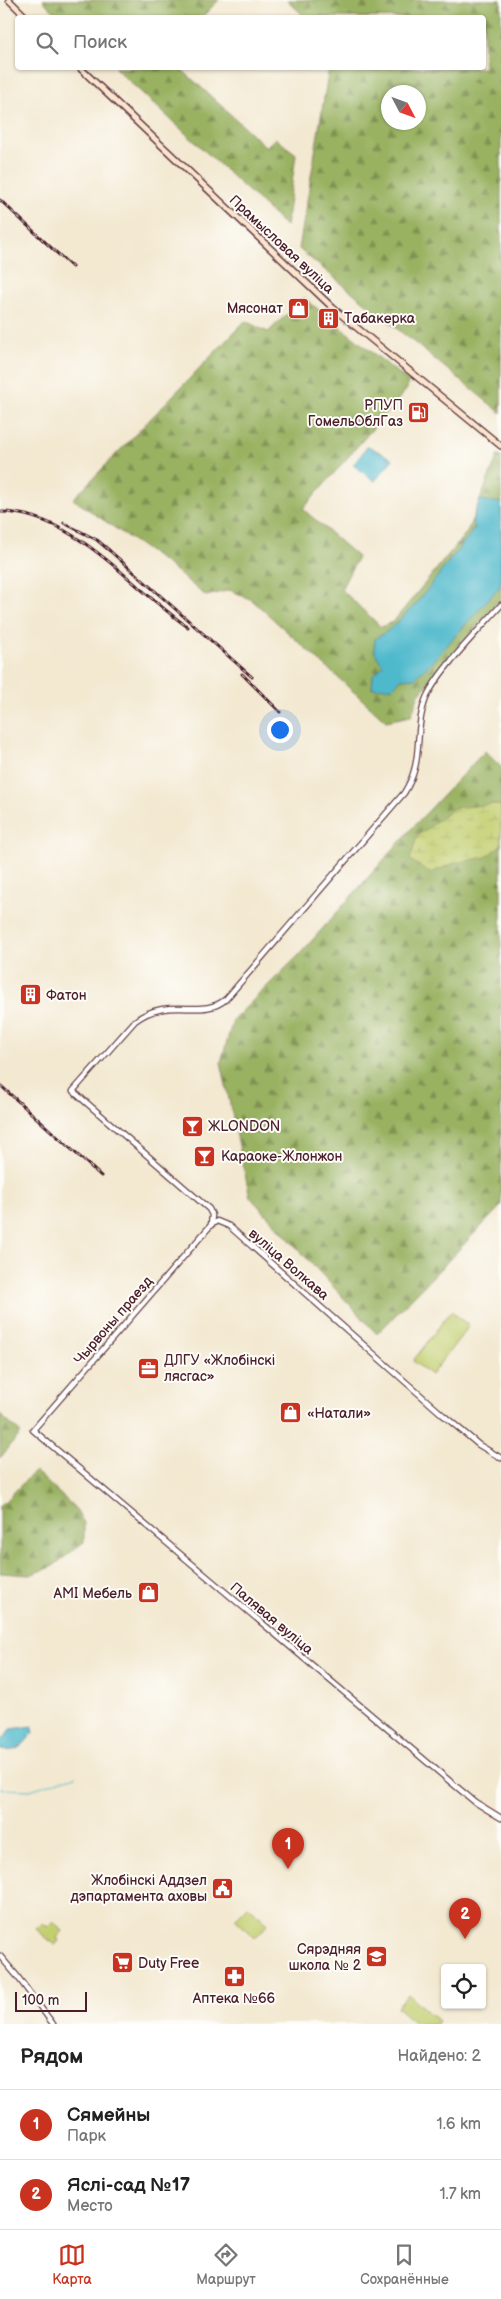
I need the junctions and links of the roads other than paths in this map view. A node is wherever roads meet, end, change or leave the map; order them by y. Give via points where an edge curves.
1 (8, 0) edge
2 (24, 15) edge
3 (82, 70) edge
4 (501, 446) edge
5 (501, 605) edge
6 (211, 1224) junction
7 (32, 1430) joint
8 (501, 1458) edge
9 (501, 1818) edge
10 (0, 1956) edge
11 (53, 2024) edge

1 - 2 main road
3 - 4 main road, Прамысловая вуліца via 333,308
5 - 6 street via 429,691 421,713 415,773 404,793 226,998 217,1006 167,1007 145,1014 135,1021 73,1091 209,1209
6 - 7 street, Чырвоны праезд
6 - 8 street, вуліца Волкава via 217,1220 228,1226 443,1415 479,1445
7 - 9 street, Палявая вуліца via 468,1796
10 - 11 street

